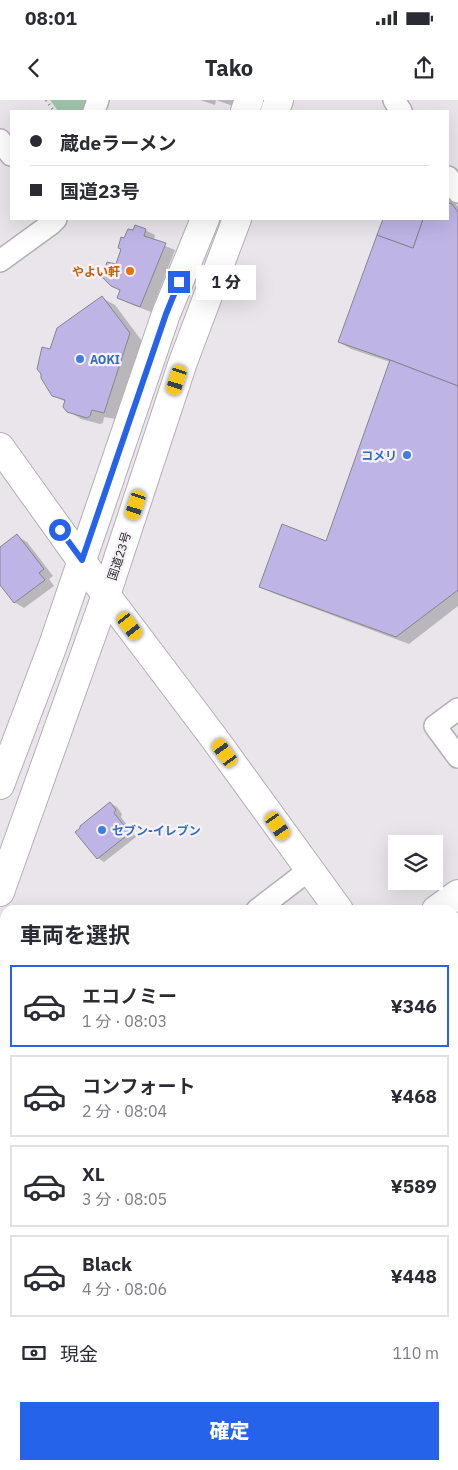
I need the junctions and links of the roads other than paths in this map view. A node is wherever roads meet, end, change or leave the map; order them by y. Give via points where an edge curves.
1 (0, 140) edge
2 (10, 155) edge
3 (449, 178) edge
4 (458, 192) edge
5 (55, 220) edge
6 (204, 220) edge
7 (237, 220) edge
8 (0, 261) edge
9 (2, 453) edge
10 (82, 560) junction
11 (106, 595) junction
12 (458, 709) edge
13 (458, 757) edge
14 (0, 785) edge
15 (309, 870) junction
16 (0, 892) edge
17 (458, 894) edge
18 (264, 905) edge
19 (335, 905) edge
20 (443, 905) edge

1 - 2 street
3 - 4 street
5 - 8 street
6 - 10 main road via 166,314
7 - 11 main road, 国道23号 via 183,362
9 - 10 main road
10 - 11 main road
10 - 14 main road
11 - 15 main road
11 - 16 main road, 国道23号
12 - 13 street via 435,726
15 - 18 street
15 - 19 main road
17 - 20 main road

